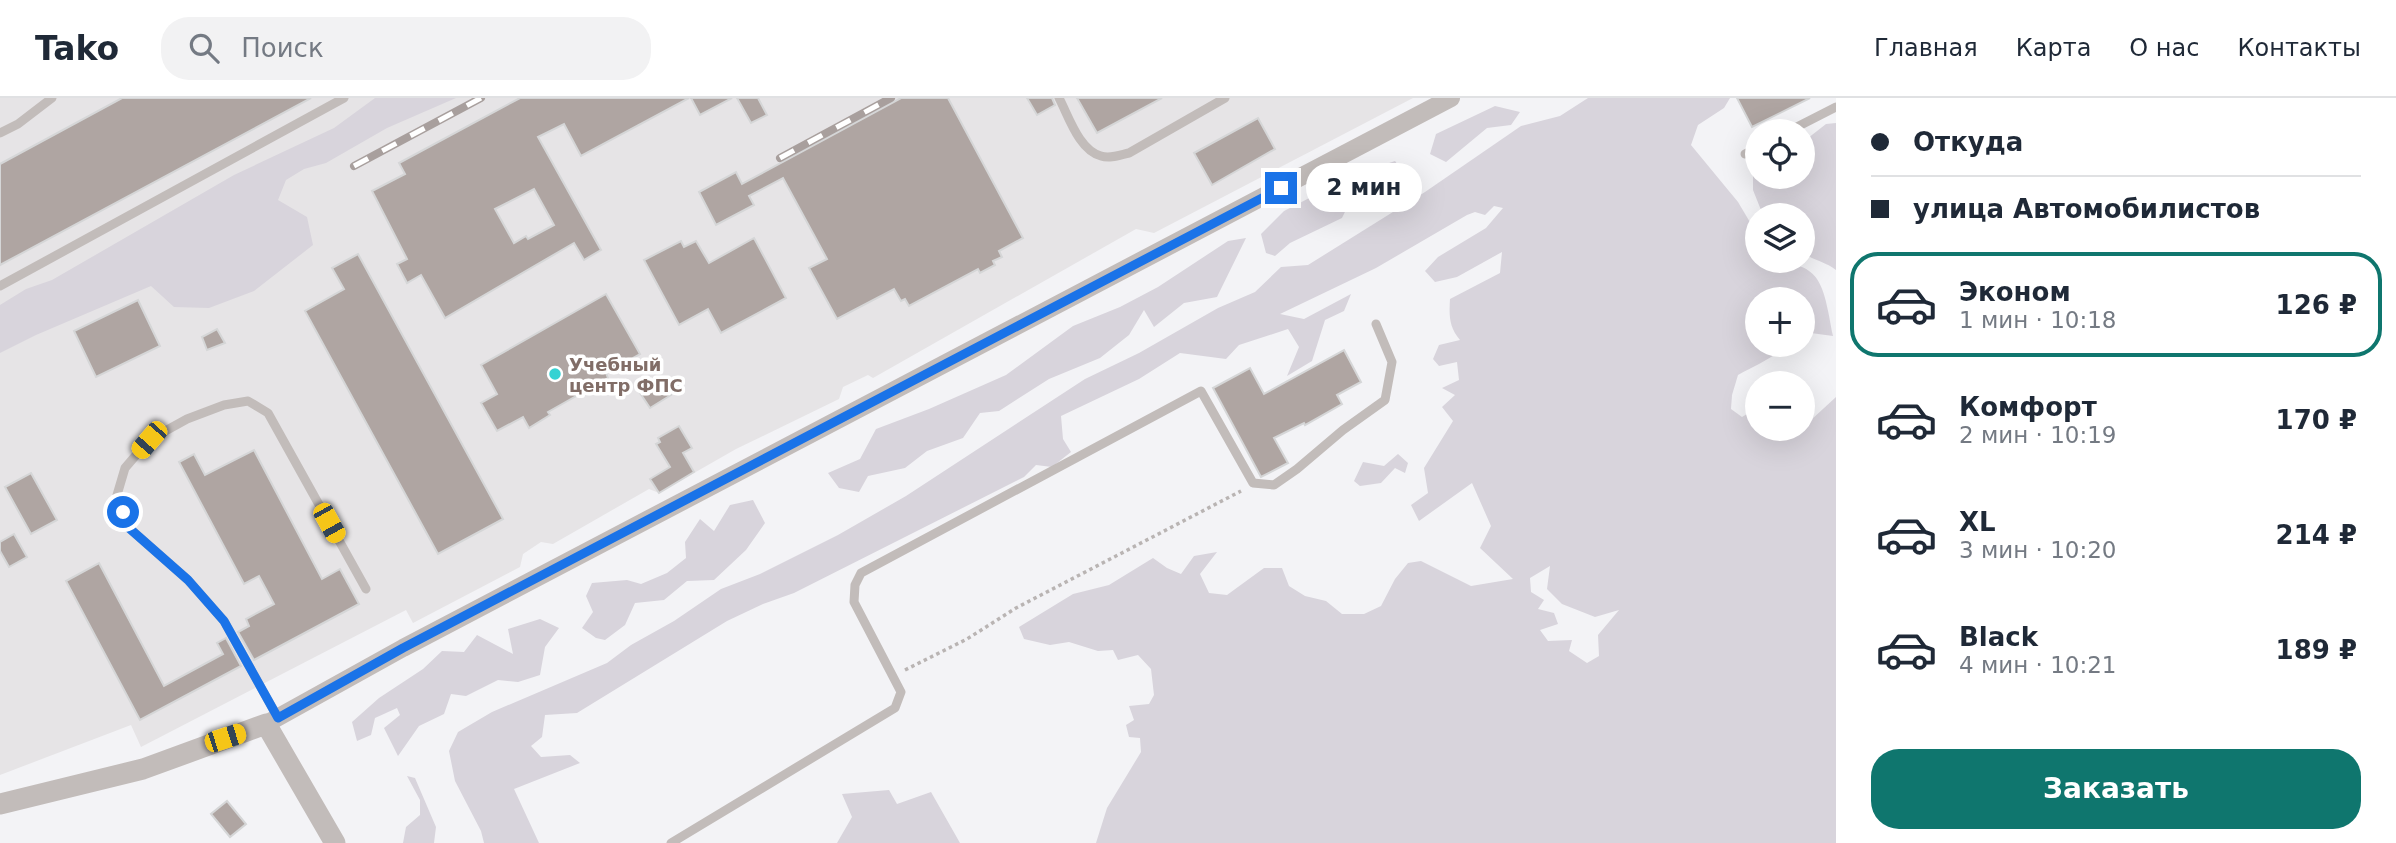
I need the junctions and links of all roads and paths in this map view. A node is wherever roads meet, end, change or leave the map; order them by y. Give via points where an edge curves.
1 (52, 98) edge
2 (344, 98) edge
3 (1059, 98) edge
4 (1225, 98) edge
5 (1451, 98) edge
6 (1836, 107) edge
7 (1812, 119) edge
8 (0, 133) edge
9 (0, 286) edge
10 (1376, 324) dead end
11 (1253, 483) junction
12 (366, 589) dead end
13 (894, 676) junction
14 (272, 721) junction
15 (0, 804) edge
16 (335, 843) edge
17 (671, 843) edge

1 - 8 lane
2 - 9 lane
3 - 4 lane via 1084,146 1100,156 1113,157 1129,153
5 - 14 street
6 - 7 lane
10 - 11 lane via 1392,362 1385,400 1274,485
11 - 13 path
11 - 13 lane via 1201,391 861,573 854,602
12 - 14 lane via 268,413 248,401 187,419 149,440 125,468 117,495 129,528 188,580 224,621
13 - 17 lane via 901,692 895,708
14 - 15 street via 143,769
14 - 16 street

